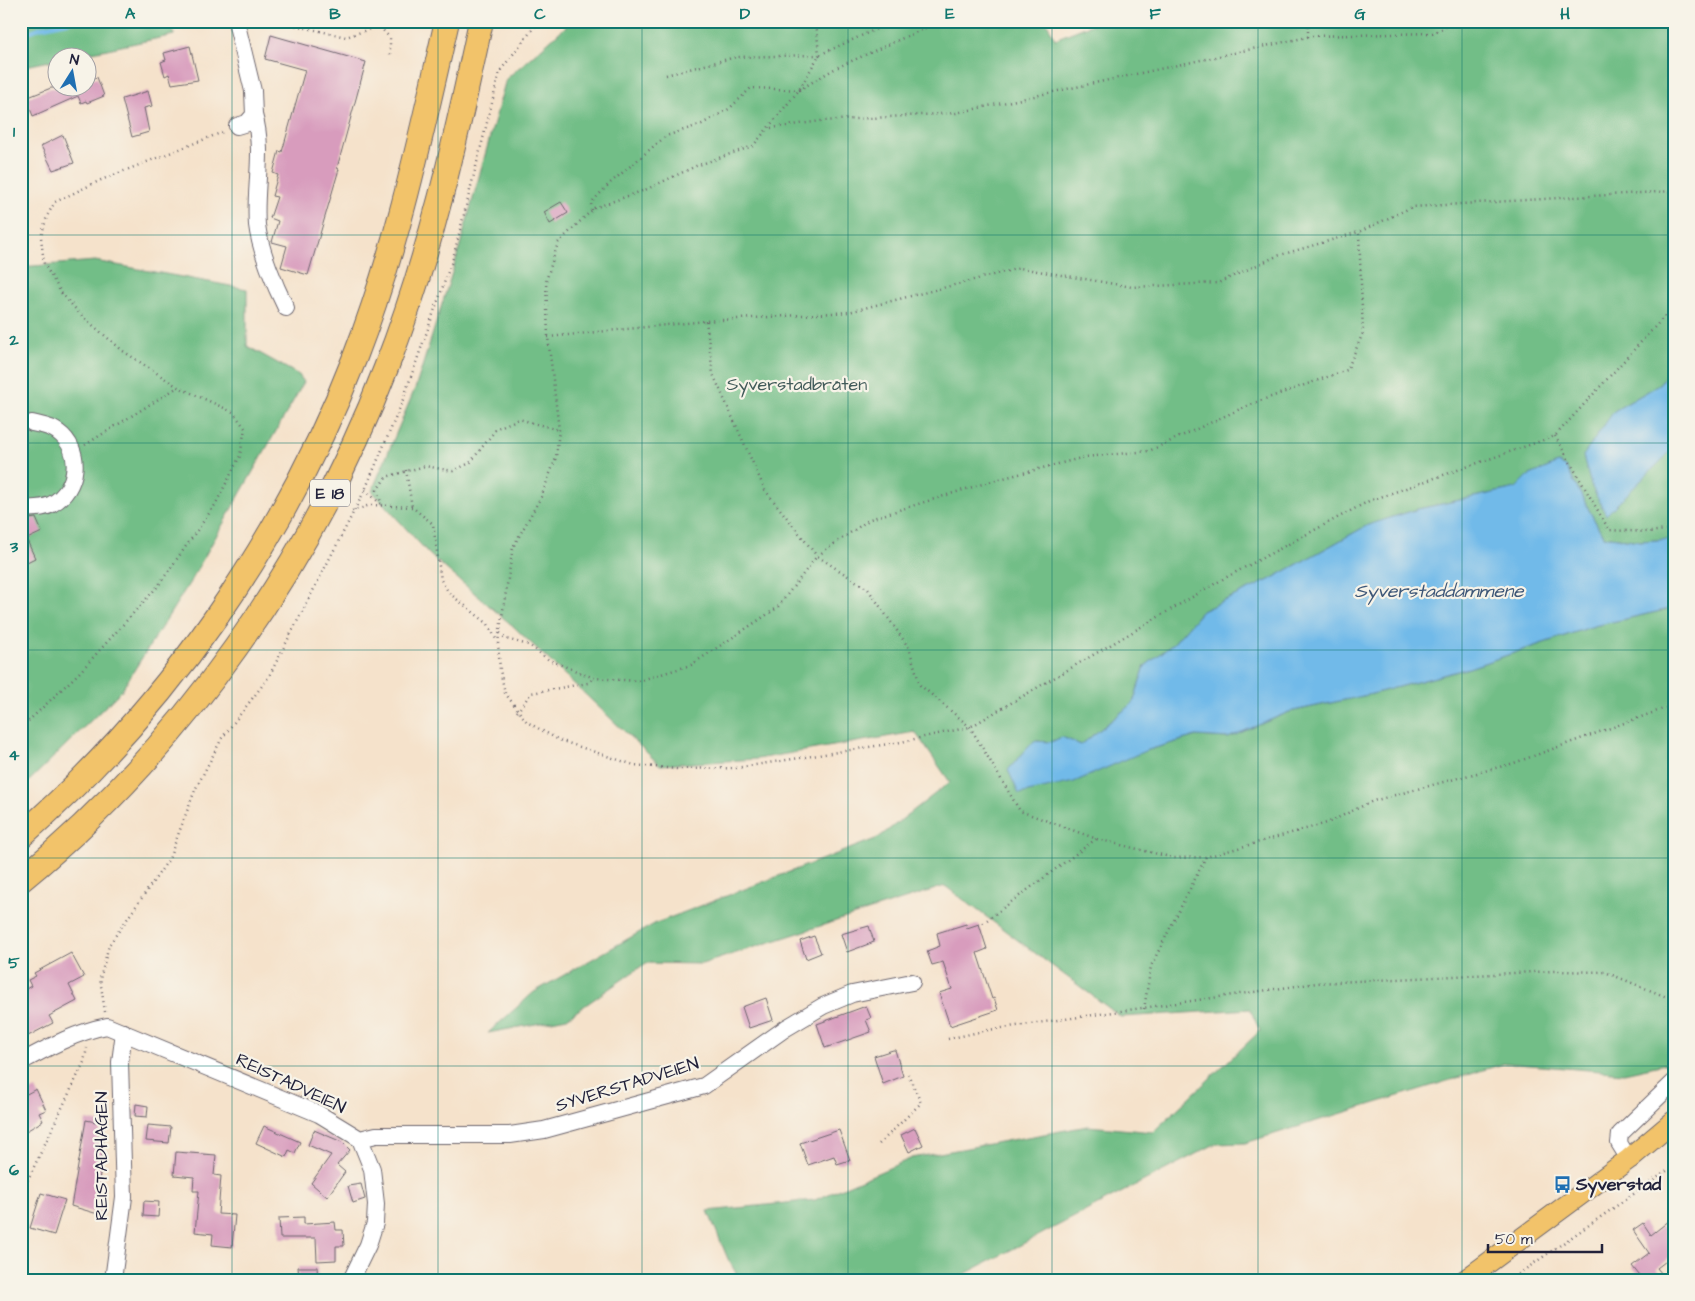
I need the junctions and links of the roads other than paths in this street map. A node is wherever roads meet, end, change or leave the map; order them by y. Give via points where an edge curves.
1 (236, 21) edge
2 (447, 21) edge
3 (481, 21) edge
4 (254, 115) junction
5 (237, 126) road end
6 (286, 308) dead end
7 (32, 423) dead end
8 (21, 508) edge
9 (21, 836) edge
10 (21, 880) edge
11 (912, 982) dead end
12 (124, 1032) junction
13 (21, 1062) edge
14 (1674, 1082) edge
15 (1674, 1121) edge
16 (1674, 1134) edge
17 (360, 1139) junction
18 (1630, 1159) junction
19 (113, 1280) edge
20 (351, 1280) edge
21 (1465, 1280) edge

1 - 4 street via 253,92
2 - 9 highway, E 18 via 413,172 379,289 355,357 295,490 246,571 190,652 138,718 86,776
3 - 10 highway, E 18 via 446,178 412,298 364,422 324,505 277,586 225,662 163,740 110,798
4 - 5 street via 247,123
4 - 6 street via 260,135 258,227 274,285
7 - 8 street via 58,432 67,440 73,453 74,474 66,493 46,507
11 - 17 street, SYVERSTADVEIEN via 852,994 823,1006 704,1086 544,1130 510,1135 376,1134
12 - 13 street, REISTADVEIEN via 107,1026 90,1029
12 - 17 street, REISTADVEIEN via 319,1114
12 - 19 street, REISTADHAGEN via 120,1062 124,1197
14 - 18 street via 1620,1134 1619,1143
15 - 18 main road
16 - 18 main road
17 - 20 street via 372,1170 375,1223
18 - 21 main road

